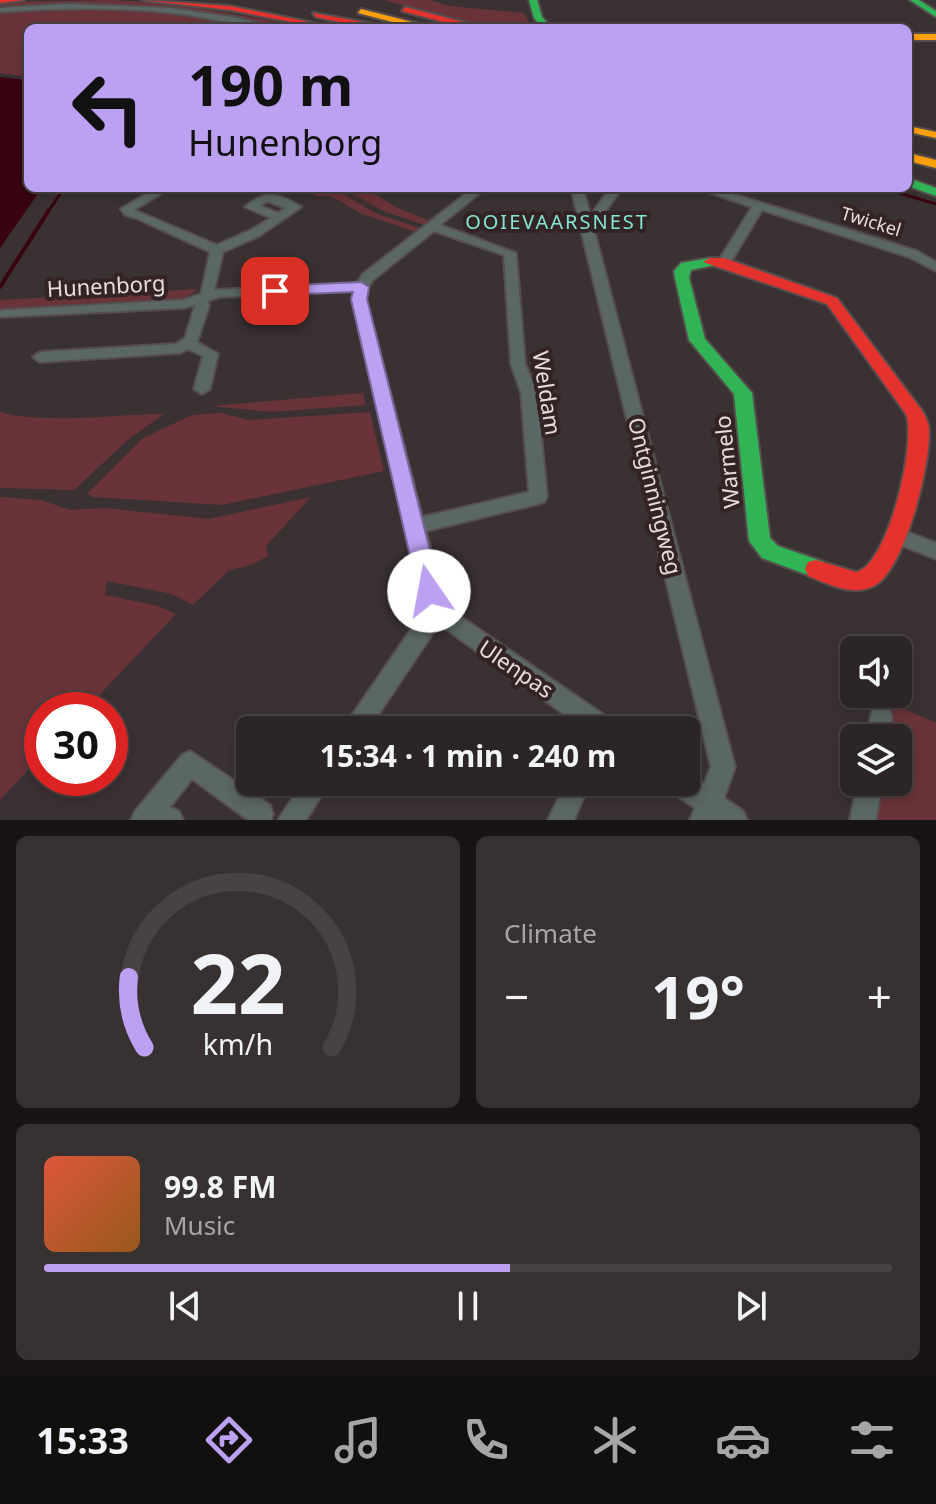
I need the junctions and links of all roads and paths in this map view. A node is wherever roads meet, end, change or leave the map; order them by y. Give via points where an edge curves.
1 (20, 0) edge
2 (146, 0) edge
3 (212, 0) edge
4 (219, 0) edge
5 (290, 0) edge
6 (322, 0) edge
7 (533, 0) edge
8 (914, 0) edge
9 (0, 1) edge
10 (376, 1) edge
11 (0, 10) edge
12 (936, 15) edge
13 (254, 24) edge
14 (316, 24) edge
15 (319, 24) edge
16 (357, 24) edge
17 (383, 24) edge
18 (410, 24) edge
19 (461, 24) edge
20 (544, 24) edge
21 (912, 37) edge
22 (936, 37) edge
23 (912, 130) edge
24 (936, 135) edge
25 (912, 149) edge
26 (936, 155) edge
27 (912, 158) edge
28 (936, 164) edge
29 (912, 181) edge
30 (936, 189) edge
31 (150, 192) edge
32 (475, 192) edge
33 (578, 192) edge
34 (613, 192) edge
35 (715, 192) edge
36 (759, 206) junction
37 (600, 211) dead end
38 (280, 217) dead end
39 (431, 226) junction
40 (217, 250) junction
41 (724, 262) junction
42 (936, 267) edge
43 (361, 287) junction
44 (206, 298) junction
45 (4, 314) dead end
46 (188, 344) junction
47 (40, 357) dead end
48 (202, 389) dead end
49 (415, 526) junction
50 (897, 536) junction
51 (936, 551) edge
52 (436, 611) junction
53 (364, 716) edge
54 (584, 716) edge
55 (308, 796) edge
56 (572, 796) edge
57 (693, 796) edge
58 (867, 796) edge
59 (706, 811) edge
60 (261, 814) dead end
61 (155, 818) edge
62 (291, 820) edge
63 (561, 820) edge
64 (734, 820) edge
65 (863, 820) edge

1 - 9 main road
2 - 14 main road
3 - 15 main road
4 - 16 main road
5 - 17 main road
6 - 18 main road
7 - 20 main road
8 - 12 main road
10 - 19 main road
11 - 13 street via 162,9
21 - 22 main road
23 - 24 main road
25 - 26 main road
27 - 28 main road
29 - 30 main road
31 - 40 street via 127,209 129,213
32 - 39 street
33 - 59 street, Ontginningweg via 723,767
34 - 37 street
35 - 36 street, Twickel
36 - 41 street
36 - 42 street, Twickel via 913,254
38 - 40 street
39 - 43 street
39 - 49 street, Weldam via 510,253 518,364 529,392 538,497
40 - 44 street
41 - 50 main road, Warmelo via 832,301 914,412 920,427
41 - 50 main road, Warmelo via 681,271 697,340 743,393 760,541 770,552 862,581 873,575
43 - 44 street, Hunenborg via 218,293
43 - 49 street via 359,299
44 - 45 street, Hunenborg
44 - 46 street
46 - 47 street
46 - 48 street via 211,354
49 - 52 street
50 - 51 street
52 - 53 street
52 - 54 street, Ulenpas
55 - 62 street
56 - 63 street
57 - 59 street
58 - 65 street
59 - 64 street
60 - 61 street via 190,763

